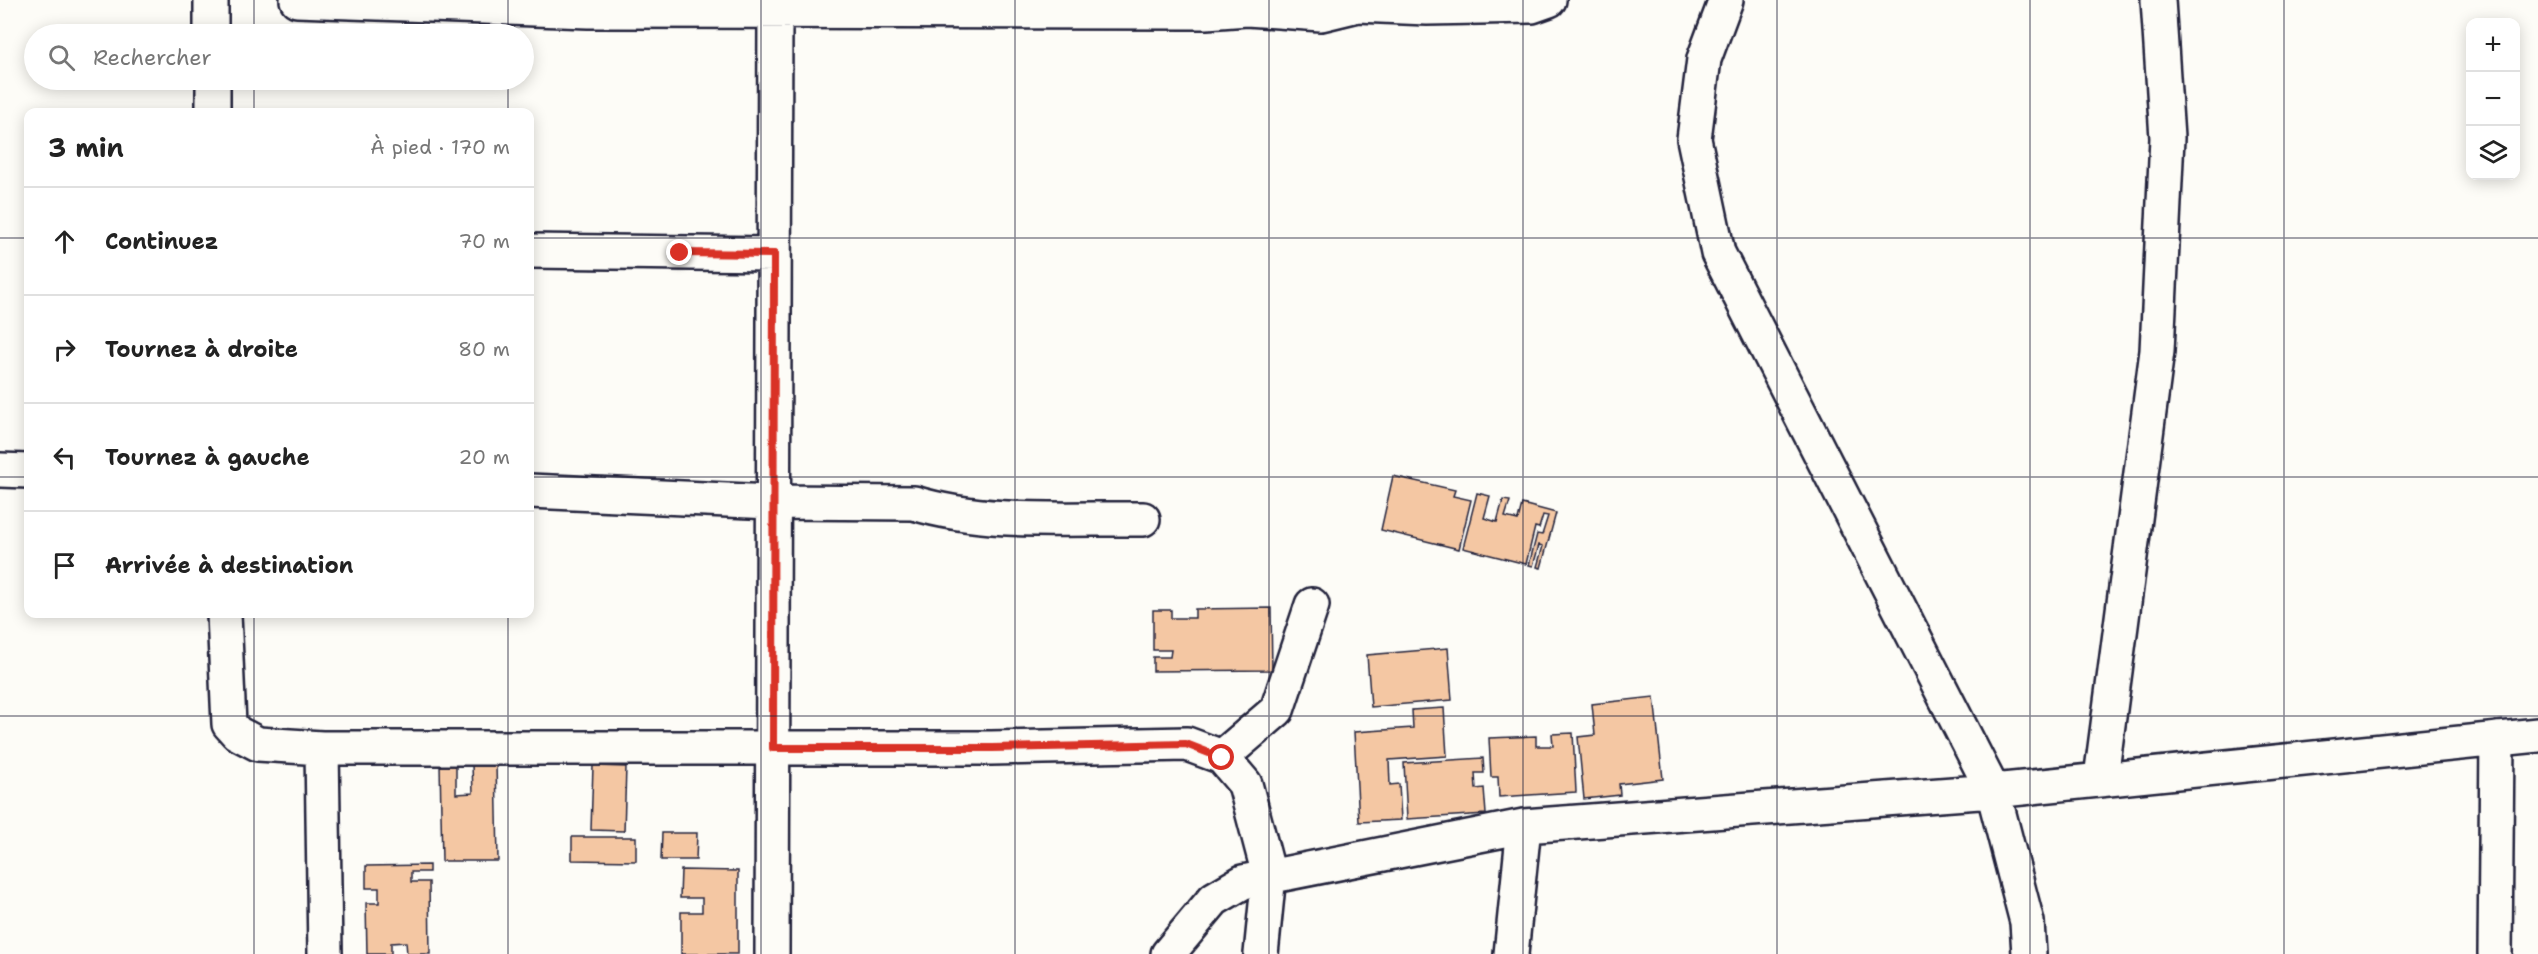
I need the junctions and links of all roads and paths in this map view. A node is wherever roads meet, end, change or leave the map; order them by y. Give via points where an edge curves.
1 (211, 0) edge
2 (297, 0) edge
3 (1549, 0) edge
4 (1726, 0) edge
5 (2158, 0) edge
6 (775, 9) junction
7 (211, 24) edge
8 (213, 90) edge
9 (213, 108) edge
10 (534, 251) edge
11 (774, 254) junction
12 (0, 470) edge
13 (24, 471) edge
14 (534, 491) edge
15 (773, 502) junction
16 (1143, 519) dead end
17 (1312, 605) dead end
18 (224, 618) edge
19 (2538, 735) edge
20 (2497, 739) junction
21 (322, 748) junction
22 (773, 748) junction
23 (1222, 758) junction
24 (2100, 778) junction
25 (1993, 791) junction
26 (1524, 826) junction
27 (1269, 875) junction
28 (325, 954) edge
29 (772, 954) edge
30 (1168, 954) edge
31 (1261, 954) edge
32 (1510, 954) edge
33 (2029, 954) edge
34 (2495, 954) edge

1 - 7 street
2 - 6 street via 588,11
3 - 6 street via 1532,6 1358,5 1321,14 1247,9
4 - 25 street via 1704,59 1694,139 1718,253
5 - 24 street via 2167,138 2157,351
6 - 11 street
8 - 9 street
10 - 11 street
11 - 15 street
12 - 13 street
14 - 15 street
15 - 16 street via 914,503 980,516
15 - 22 street
17 - 23 street via 1277,710
18 - 21 street via 229,724 258,744
19 - 20 street
20 - 24 street
20 - 34 street
21 - 22 street
21 - 28 street
22 - 23 street via 1186,744
22 - 29 street
23 - 27 street via 1245,784
24 - 25 street
25 - 26 street
25 - 33 street via 2027,922
26 - 27 street
26 - 32 street
27 - 30 street via 1244,882 1214,899
27 - 31 street

